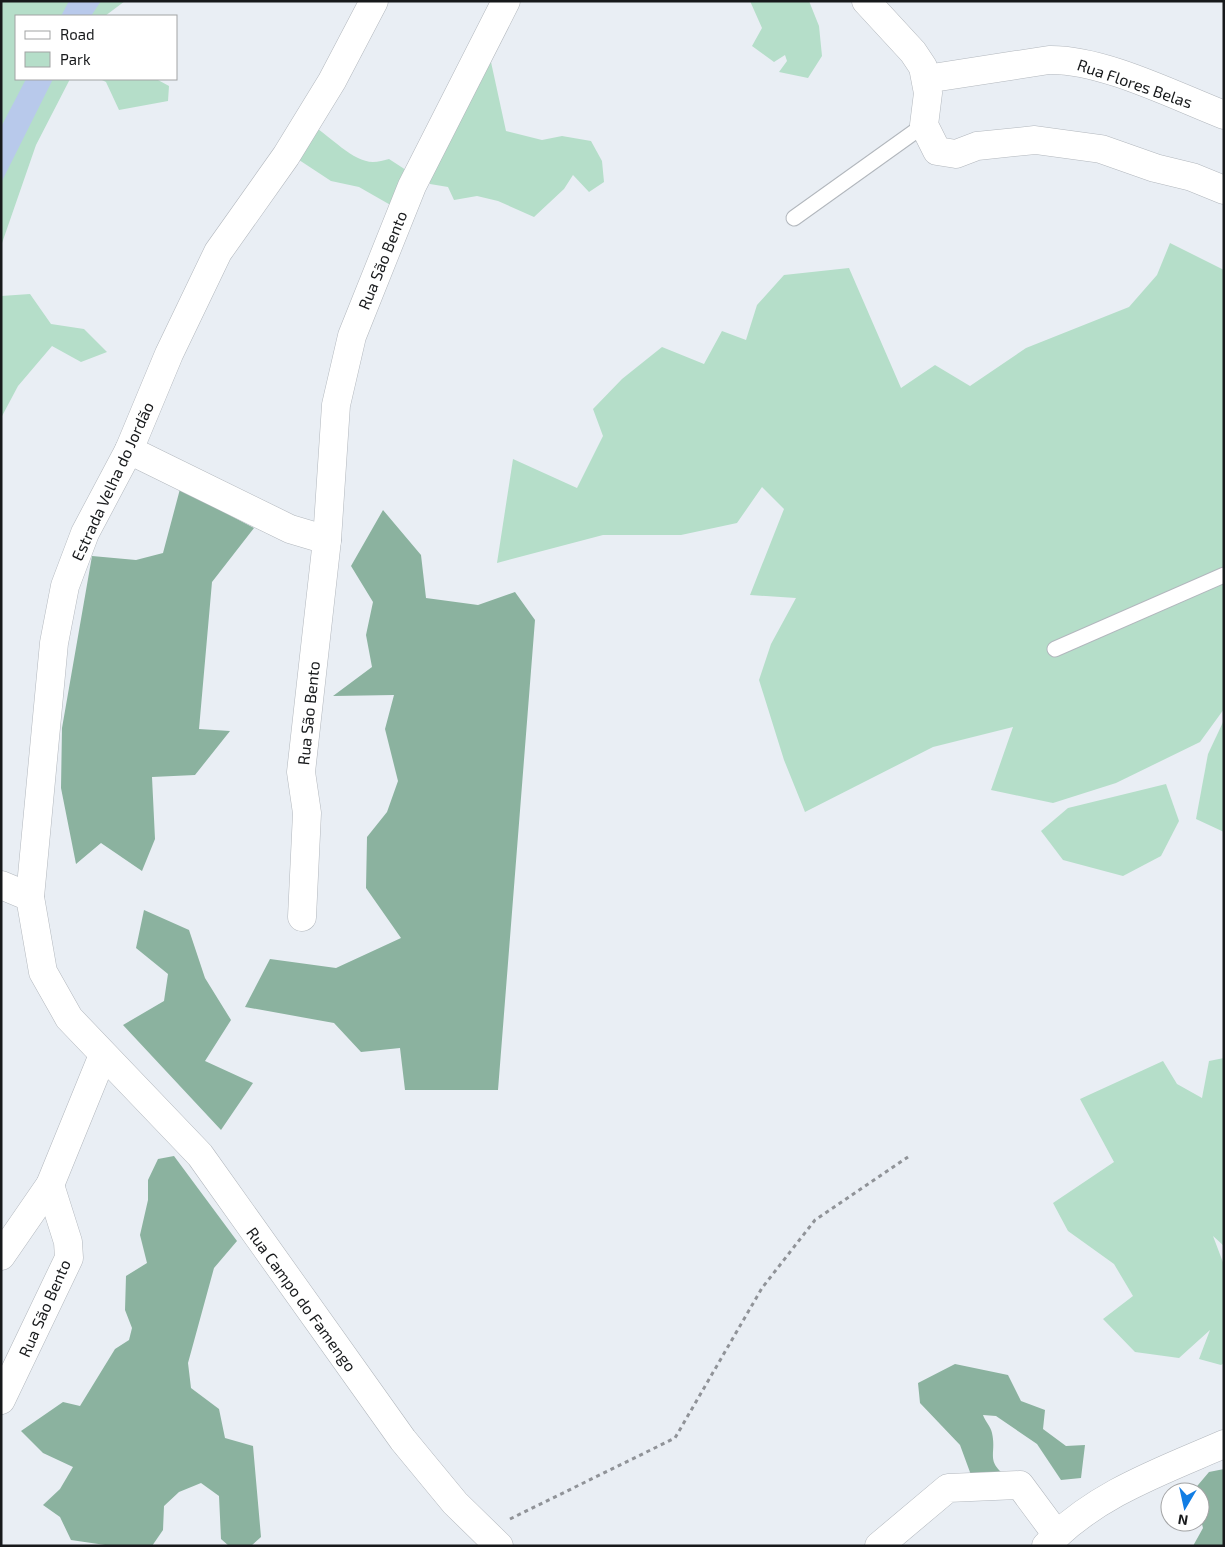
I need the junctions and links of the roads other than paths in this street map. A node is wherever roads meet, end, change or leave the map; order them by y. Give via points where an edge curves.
1 (374, 1) edge
2 (506, 1) edge
3 (866, 1) edge
4 (926, 79) junction
5 (1224, 114) edge
6 (924, 125) junction
7 (1224, 190) edge
8 (794, 218) dead end
9 (129, 450) junction
10 (327, 540) junction
11 (1224, 575) edge
12 (1055, 649) dead end
13 (1, 885) edge
14 (30, 897) junction
15 (302, 917) dead end
16 (103, 1055) junction
17 (50, 1185) junction
18 (1, 1256) edge
19 (1, 1400) edge
20 (1224, 1444) edge
21 (492, 1539) edge
22 (1052, 1540) edge
23 (879, 1546) edge

1 - 9 street, Estrada Velha do Jordão via 332,81 286,156 218,252 169,354
2 - 10 street, Rua São Bento via 412,186 352,336 336,404
3 - 4 street via 913,52 923,67
4 - 5 street, Rua Flores Belas via 1049,60 1068,60 1098,66
4 - 6 street via 928,93
6 - 7 street via 937,151 948,154 977,146 1035,140 1101,149
6 - 8 lane
9 - 10 street via 290,529
9 - 14 street, Estrada Velha do Jordão via 85,533 65,586 54,643
10 - 15 street, Rua São Bento via 301,772 307,813
11 - 12 lane
13 - 14 street
14 - 16 street, Estrada Velha do Jordão via 43,972 69,1018
16 - 17 street
16 - 21 street, Rua Campo do Famengo via 200,1155 403,1440 455,1503
17 - 18 street
17 - 19 street, Rua São Bento via 68,1242 69,1258
20 - 22 street via 1126,1488 1085,1511
22 - 23 street via 1020,1484 948,1488

